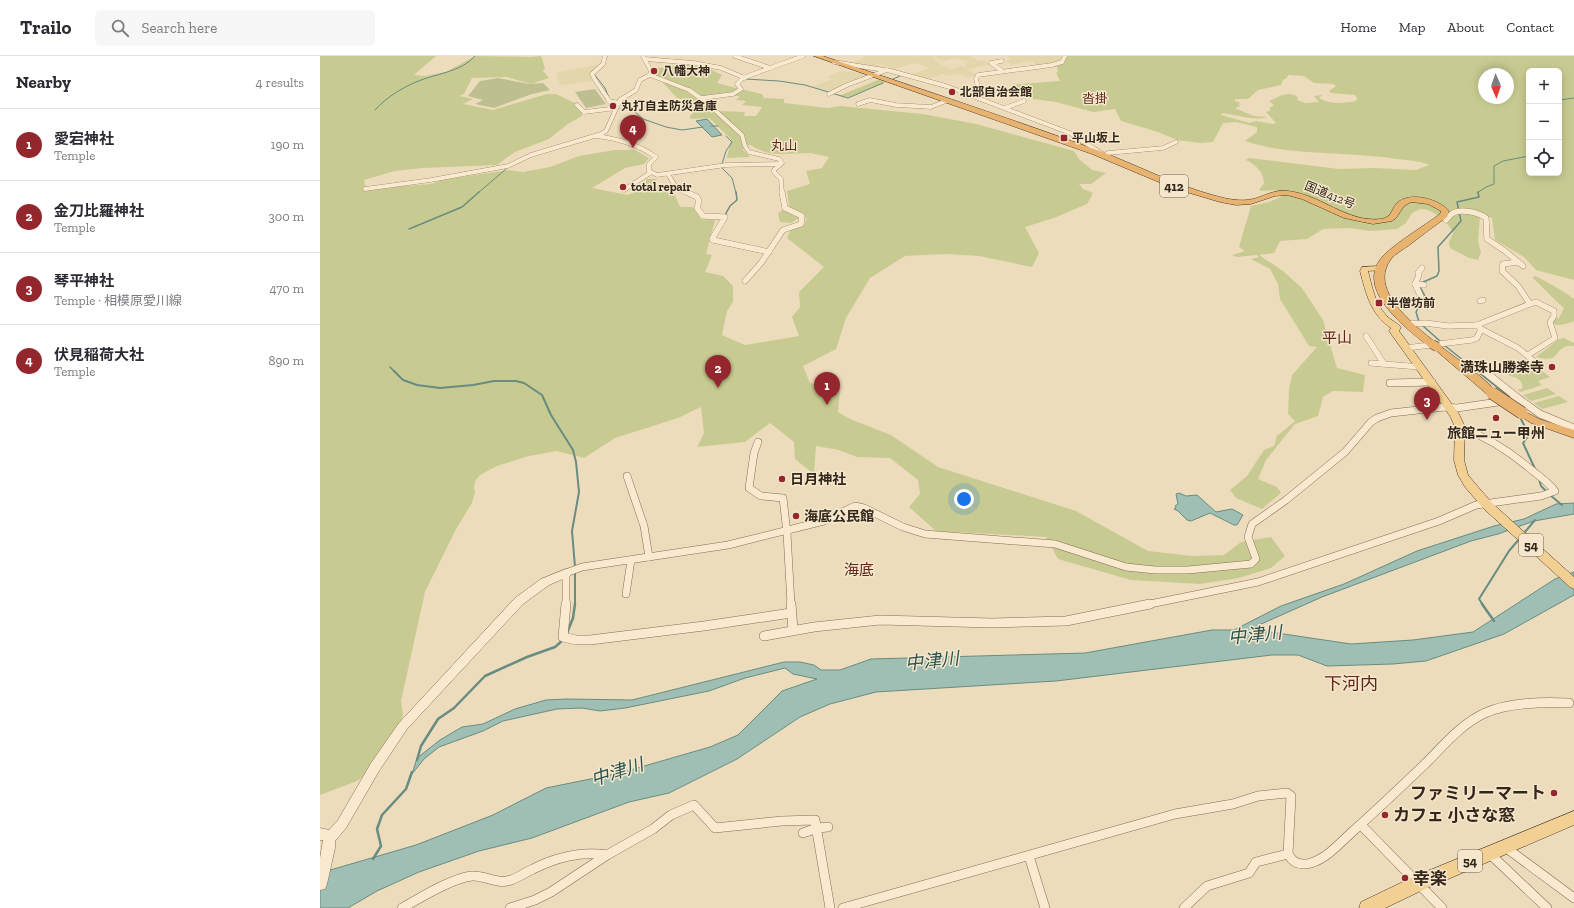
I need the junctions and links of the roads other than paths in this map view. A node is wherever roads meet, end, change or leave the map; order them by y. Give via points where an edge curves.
1 (605, 56) edge
2 (735, 56) edge
3 (803, 56) edge
4 (817, 56) edge
5 (1065, 56) edge
6 (644, 58) edge
7 (831, 60) junction
8 (1002, 61) dead end
9 (770, 68) junction
10 (887, 70) junction
11 (1001, 70) junction
12 (650, 75) junction
13 (874, 76) junction
14 (745, 78) junction
15 (963, 93) junction
16 (830, 94) dead end
17 (716, 95) junction
18 (729, 96) dead end
19 (702, 98) junction
20 (946, 101) junction
21 (1024, 101) dead end
22 (612, 103) junction
23 (858, 104) dead end
24 (577, 105) dead end
25 (618, 106) junction
26 (1005, 108) junction
27 (595, 136) junction
28 (1176, 142) dead end
29 (1104, 155) junction
30 (781, 164) junction
31 (650, 173) junction
32 (668, 174) junction
33 (633, 178) dead end
34 (639, 179) junction
35 (365, 189) dead end
36 (624, 190) dead end
37 (1445, 218) junction
38 (769, 252) junction
39 (1518, 262) junction
40 (1523, 266) dead end
41 (1380, 268) junction
42 (1422, 268) dead end
43 (745, 280) dead end
44 (1416, 284) junction
45 (1424, 285) dead end
46 (1385, 299) junction
47 (1420, 299) junction
48 (1428, 299) dead end
49 (1530, 304) junction
50 (1413, 324) junction
51 (1396, 327) junction
52 (1479, 327) junction
53 (1366, 336) dead end
54 (1439, 344) junction
55 (1406, 348) junction
56 (1528, 355) junction
57 (1371, 363) dead end
58 (1478, 363) dead end
59 (1384, 364) junction
60 (1420, 367) junction
61 (1521, 368) dead end
62 (1432, 382) junction
63 (1390, 383) dead end
64 (1515, 400) junction
65 (1450, 408) junction
66 (1460, 427) junction
67 (1574, 428) edge
68 (1574, 434) edge
69 (758, 442) dead end
70 (627, 476) dead end
71 (1487, 505) junction
72 (786, 530) junction
73 (649, 557) junction
74 (631, 560) junction
75 (566, 573) junction
76 (1574, 584) edge
77 (628, 590) dead end
78 (791, 613) junction
79 (793, 630) junction
80 (764, 636) dead end
81 (1569, 703) dead end
82 (1574, 818) edge
83 (1361, 825) junction
84 (828, 826) dead end
85 (817, 828) junction
86 (803, 833) dead end
87 (326, 840) edge
88 (1505, 846) junction
89 (1489, 853) junction
90 (1288, 854) junction
91 (607, 855) junction
92 (1029, 856) junction
93 (1419, 883) junction
94 (320, 884) edge
95 (1574, 898) edge
96 (402, 908) edge
97 (510, 908) edge
98 (830, 908) edge
99 (844, 908) edge
100 (1045, 908) edge
101 (1184, 908) edge
102 (1367, 908) edge
103 (1442, 908) edge
104 (1547, 908) edge

1 - 22 street via 605,62 592,74 595,82
2 - 9 street
3 - 9 street
4 - 7 highway, 国道412号 / 412
5 - 11 street via 1062,62 1048,66
6 - 12 street via 651,71
6 - 14 street via 721,68
7 - 10 street
7 - 13 highway, 国道412号 / 412
8 - 11 street via 991,63
9 - 14 street
10 - 13 street
10 - 15 street
11 - 15 street via 977,76 978,87
12 - 19 street via 676,84
12 - 25 street via 642,78 636,90 622,98
13 - 16 street
13 - 20 highway, 国道412号 / 412
14 - 17 street via 738,83 740,90 732,94
15 - 26 street
17 - 18 street
17 - 19 street
19 - 30 street via 733,130 742,135 745,147 749,151 777,158
20 - 23 street via 931,107 869,100
20 - 29 highway, 国道412号 / 412
21 - 26 street
22 - 24 street via 609,109 584,112
22 - 25 street
25 - 27 street via 606,131
26 - 29 street via 1070,133
27 - 31 street via 637,144 648,151 656,157 649,164
27 - 35 street via 532,155 508,166
28 - 29 street via 1163,148
29 - 37 highway, 国道412号 / 412 via 1178,187 1234,202 1253,201 1274,193 1292,194 1355,219 1377,221 1394,216 1402,203 1419,200 1441,207 1445,211
30 - 32 street via 726,165
30 - 38 street via 774,170 781,179 783,203 785,208 802,216 801,224 783,230
31 - 32 street
31 - 34 street
32 - 38 street via 677,189 697,197 697,208 703,216 724,217 713,240
33 - 34 street
34 - 36 street
37 - 39 street via 1453,213 1475,213 1485,216 1487,239
37 - 41 highway via 1388,256
38 - 43 street
39 - 40 street
39 - 49 street via 1503,264 1502,271 1518,286
41 - 46 highway via 1378,280
41 - 51 main road, 54 via 1364,271 1373,305 1384,319
42 - 44 street
44 - 45 street
44 - 47 street
46 - 47 street
46 - 50 highway
47 - 48 street
49 - 52 street
49 - 56 street via 1536,302 1554,311 1550,322 1555,338
50 - 51 main road
50 - 52 street
50 - 54 highway
51 - 55 main road, 54 via 1394,331
52 - 54 street via 1480,335 1475,340
52 - 56 street
53 - 59 street
54 - 55 street
54 - 68 highway, bridge via 1492,393 1522,414
55 - 60 main road, 54
56 - 61 street via 1536,363
57 - 59 street
58 - 64 street via 1475,364
59 - 60 street
60 - 62 main road, 54
62 - 63 street
62 - 65 main road, 54
64 - 65 street
64 - 67 street
65 - 66 main road, 54
65 - 72 street via 1391,414 1371,422 1345,452 1252,524 1248,538 1256,559 1251,564 1199,569 1138,569 1055,544 924,534 856,506 824,521
66 - 71 main road, 54 via 1460,468 1468,484
66 - 71 street via 1475,431 1500,445 1531,468 1554,490 1545,495
69 - 72 street via 754,453 750,488 761,496 783,498
70 - 73 street via 645,529
71 - 76 main road, 54
71 - 79 street via 1467,508 1439,521 1258,582 1066,621 992,623 880,620
72 - 73 street via 728,545
72 - 78 street
73 - 74 street
74 - 75 street via 582,567
74 - 77 street
75 - 78 street via 567,595 563,637 572,640 671,631
75 - 87 street via 545,582 519,601 403,726 375,767 342,824
78 - 79 street
79 - 80 street
81 - 83 street via 1555,702 1485,713 1458,732
82 - 88 main road, 54
83 - 90 street via 1325,855 1311,863 1298,865
83 - 93 street
84 - 85 street
85 - 86 street
85 - 91 street via 815,820 715,828 694,805 671,815 653,829
85 - 98 street
87 - 94 street
88 - 89 main road, 54
88 - 95 street
89 - 93 main road, 54
89 - 104 street
90 - 92 street via 1291,796 1287,793 1258,796 1233,804 1175,814
90 - 101 street via 1256,862 1249,873 1207,886
91 - 96 street via 587,852 572,854 503,882 470,876
91 - 97 street via 551,892
92 - 99 street
92 - 100 street
93 - 102 main road, 54
93 - 103 street

